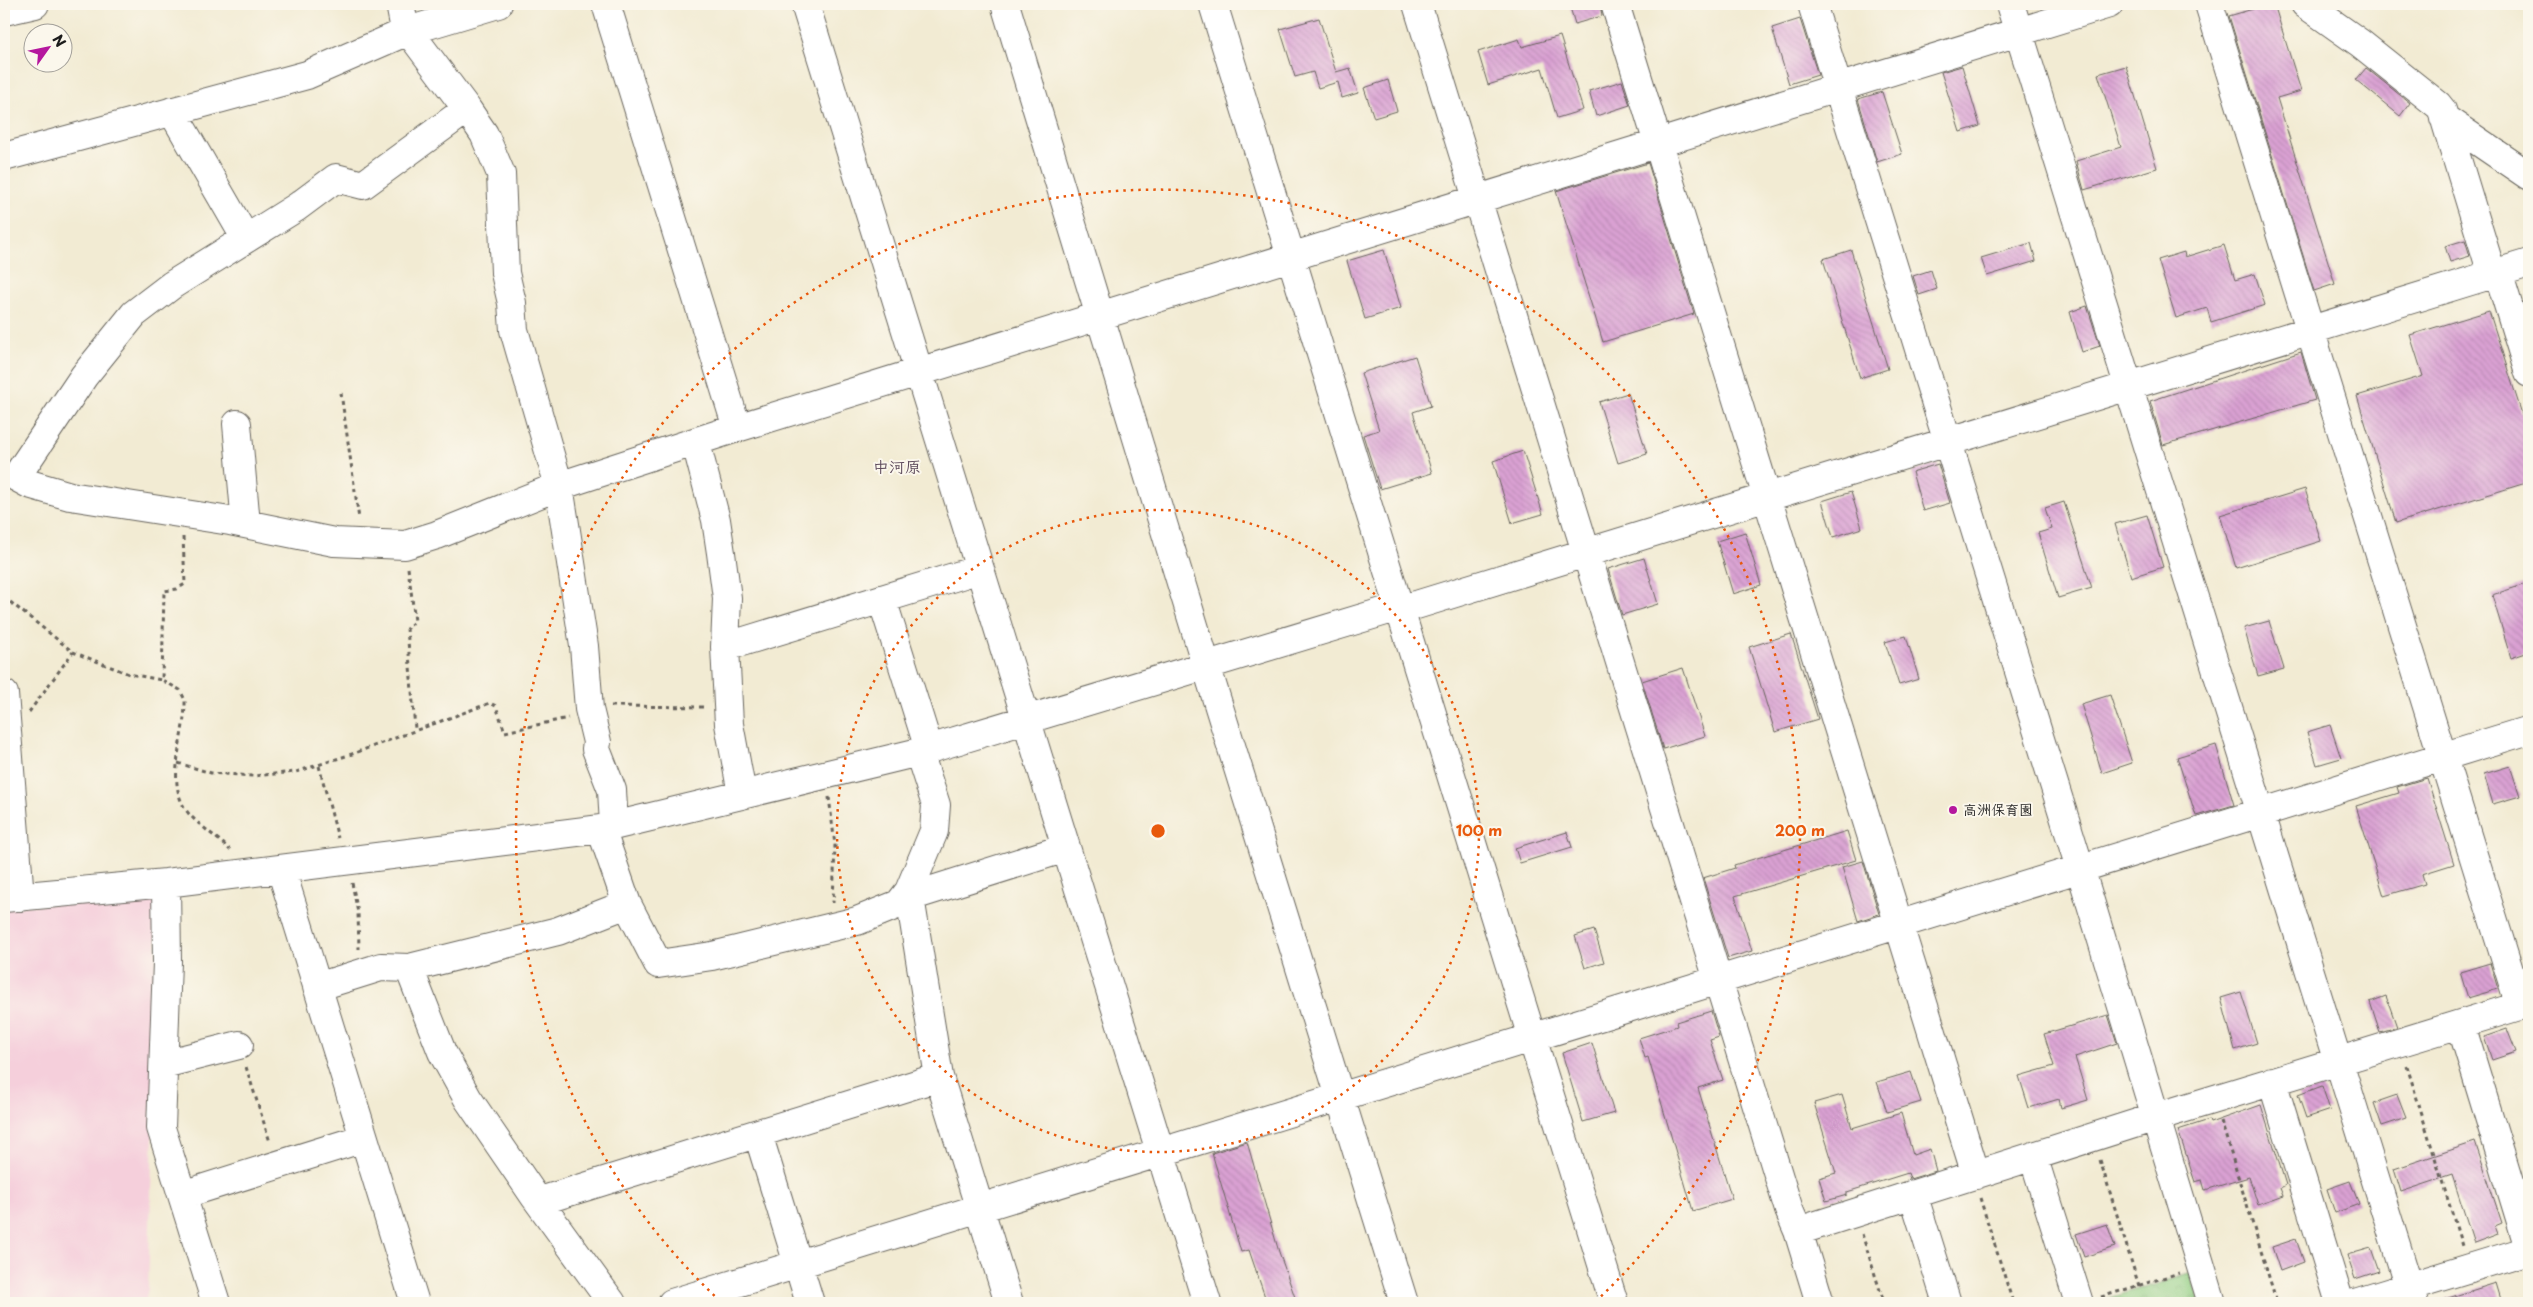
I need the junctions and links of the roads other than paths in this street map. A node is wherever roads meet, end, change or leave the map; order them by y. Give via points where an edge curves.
1 (35, 4) edge
2 (400, 4) edge
3 (498, 4) edge
4 (606, 4) edge
5 (805, 4) edge
6 (1005, 4) edge
7 (1213, 4) edge
8 (1417, 4) edge
9 (1615, 4) edge
10 (1812, 4) edge
11 (2010, 4) edge
12 (2109, 4) edge
13 (2210, 4) edge
14 (2304, 4) edge
15 (4, 11) edge
16 (408, 31) junction
17 (2019, 32) junction
18 (1838, 87) junction
19 (467, 109) junction
20 (172, 111) junction
21 (2444, 118) junction
22 (1658, 143) junction
23 (4, 157) edge
24 (2529, 176) edge
25 (1478, 200) junction
26 (246, 240) junction
27 (1291, 258) junction
28 (2529, 263) edge
29 (2495, 273) junction
30 (1101, 315) junction
31 (2310, 330) junction
32 (918, 372) junction
33 (2529, 373) edge
34 (2128, 386) junction
35 (238, 424) dead end
36 (737, 428) junction
37 (700, 441) junction
38 (1948, 441) junction
39 (10, 474) edge
40 (560, 486) junction
41 (1767, 497) junction
42 (246, 524) junction
43 (1586, 552) junction
44 (980, 569) junction
45 (882, 599) junction
46 (1400, 608) junction
47 (725, 647) junction
48 (1206, 665) junction
49 (4, 694) edge
50 (1026, 720) junction
51 (2529, 730) edge
52 (924, 751) junction
53 (2441, 758) junction
54 (742, 794) junction
55 (2260, 813) junction
56 (608, 827) junction
57 (1066, 848) junction
58 (2080, 868) junction
59 (281, 869) junction
60 (166, 883) junction
61 (910, 894) junction
62 (12, 897) edge
63 (627, 904) junction
64 (1899, 925) junction
65 (409, 968) junction
66 (1719, 980) junction
67 (317, 987) junction
68 (2525, 1005) edge
69 (2461, 1025) junction
70 (1532, 1038) junction
71 (239, 1045) road end
72 (2339, 1062) junction
73 (164, 1064) junction
74 (939, 1077) junction
75 (2272, 1081) junction
76 (1340, 1097) junction
77 (2156, 1117) junction
78 (758, 1134) junction
79 (364, 1138) junction
80 (1160, 1152) junction
81 (2033, 1156) junction
82 (1975, 1175) junction
83 (1913, 1194) junction
84 (182, 1195) junction
85 (540, 1201) junction
86 (979, 1208) junction
87 (1798, 1230) junction
88 (2529, 1249) edge
89 (798, 1264) junction
90 (2412, 1295) edge
91 (1812, 1301) edge
92 (2087, 1301) edge
93 (216, 1303) edge
94 (415, 1303) edge
95 (612, 1303) edge
96 (672, 1303) edge
97 (810, 1303) edge
98 (1009, 1303) edge
99 (1207, 1303) edge
100 (1404, 1303) edge
101 (1614, 1303) edge
102 (1947, 1303) edge
103 (2212, 1303) edge
104 (2340, 1303) edge
105 (2355, 1303) edge

1 - 15 street
2 - 16 street
3 - 16 street
4 - 36 street
5 - 32 street
6 - 30 street
7 - 27 street
8 - 25 street
9 - 22 street
10 - 18 street
11 - 17 street
12 - 17 street
13 - 31 street
14 - 21 street via 2360,43 2438,105
16 - 19 street
16 - 20 street via 307,75
17 - 18 street
17 - 34 street
18 - 22 street
18 - 38 street
19 - 26 street via 362,185 336,178
19 - 40 street via 484,134 501,174 505,273 514,330
20 - 23 street
20 - 26 street
21 - 24 street
21 - 29 street
22 - 25 street
22 - 41 street
25 - 27 street
25 - 43 street
26 - 39 street via 172,285 134,314
27 - 30 street
27 - 46 street
28 - 29 street
29 - 31 street
29 - 33 street
30 - 32 street
30 - 48 street
31 - 34 street
31 - 53 street
32 - 36 street
32 - 44 street
34 - 38 street
34 - 55 street
35 - 42 street
36 - 37 street
37 - 40 street
37 - 47 street via 697,447 716,520 727,598
38 - 41 street
38 - 58 street
39 - 42 street via 29,484 70,496
40 - 42 street via 405,545 362,544 308,537
40 - 56 street via 584,646 589,709 596,749 612,790
41 - 43 street
41 - 64 street
43 - 46 street
43 - 66 street
44 - 45 street
44 - 50 street
45 - 47 street
45 - 52 street
46 - 48 street
46 - 70 street
47 - 54 street via 729,724
48 - 50 street
48 - 76 street
49 - 62 street
50 - 52 street
50 - 57 street
51 - 53 street
52 - 54 street
52 - 61 street via 936,805 934,831
53 - 55 street
53 - 68 street
54 - 56 street
55 - 58 street
55 - 72 street
56 - 59 street
56 - 63 street
57 - 61 street
57 - 80 street
58 - 64 street
58 - 77 street
59 - 60 street
59 - 67 street
60 - 62 street
60 - 73 street
61 - 63 street via 900,904 883,912 835,927 712,956 658,964
61 - 74 street
63 - 65 street via 558,931
64 - 66 street
64 - 82 street
65 - 67 street via 381,967
65 - 85 street via 442,1052 468,1098
66 - 70 street
66 - 87 street via 1789,1210
67 - 79 street
68 - 69 street
69 - 72 street
69 - 88 street
70 - 76 street
70 - 101 street
71 - 73 street
72 - 75 street
72 - 90 street
73 - 84 street via 162,1128
74 - 78 street
74 - 86 street
75 - 77 street
75 - 104 street
76 - 80 street
76 - 100 street
77 - 81 street
77 - 103 street
78 - 85 street
78 - 89 street
79 - 84 street
79 - 94 street
80 - 86 street
80 - 99 street
81 - 82 street
81 - 92 street
82 - 83 street
83 - 87 street
83 - 102 street
84 - 93 street
85 - 95 street
86 - 89 street
86 - 98 street
87 - 91 street
88 - 90 street via 2469,1269
89 - 96 street
89 - 97 street
90 - 105 street

